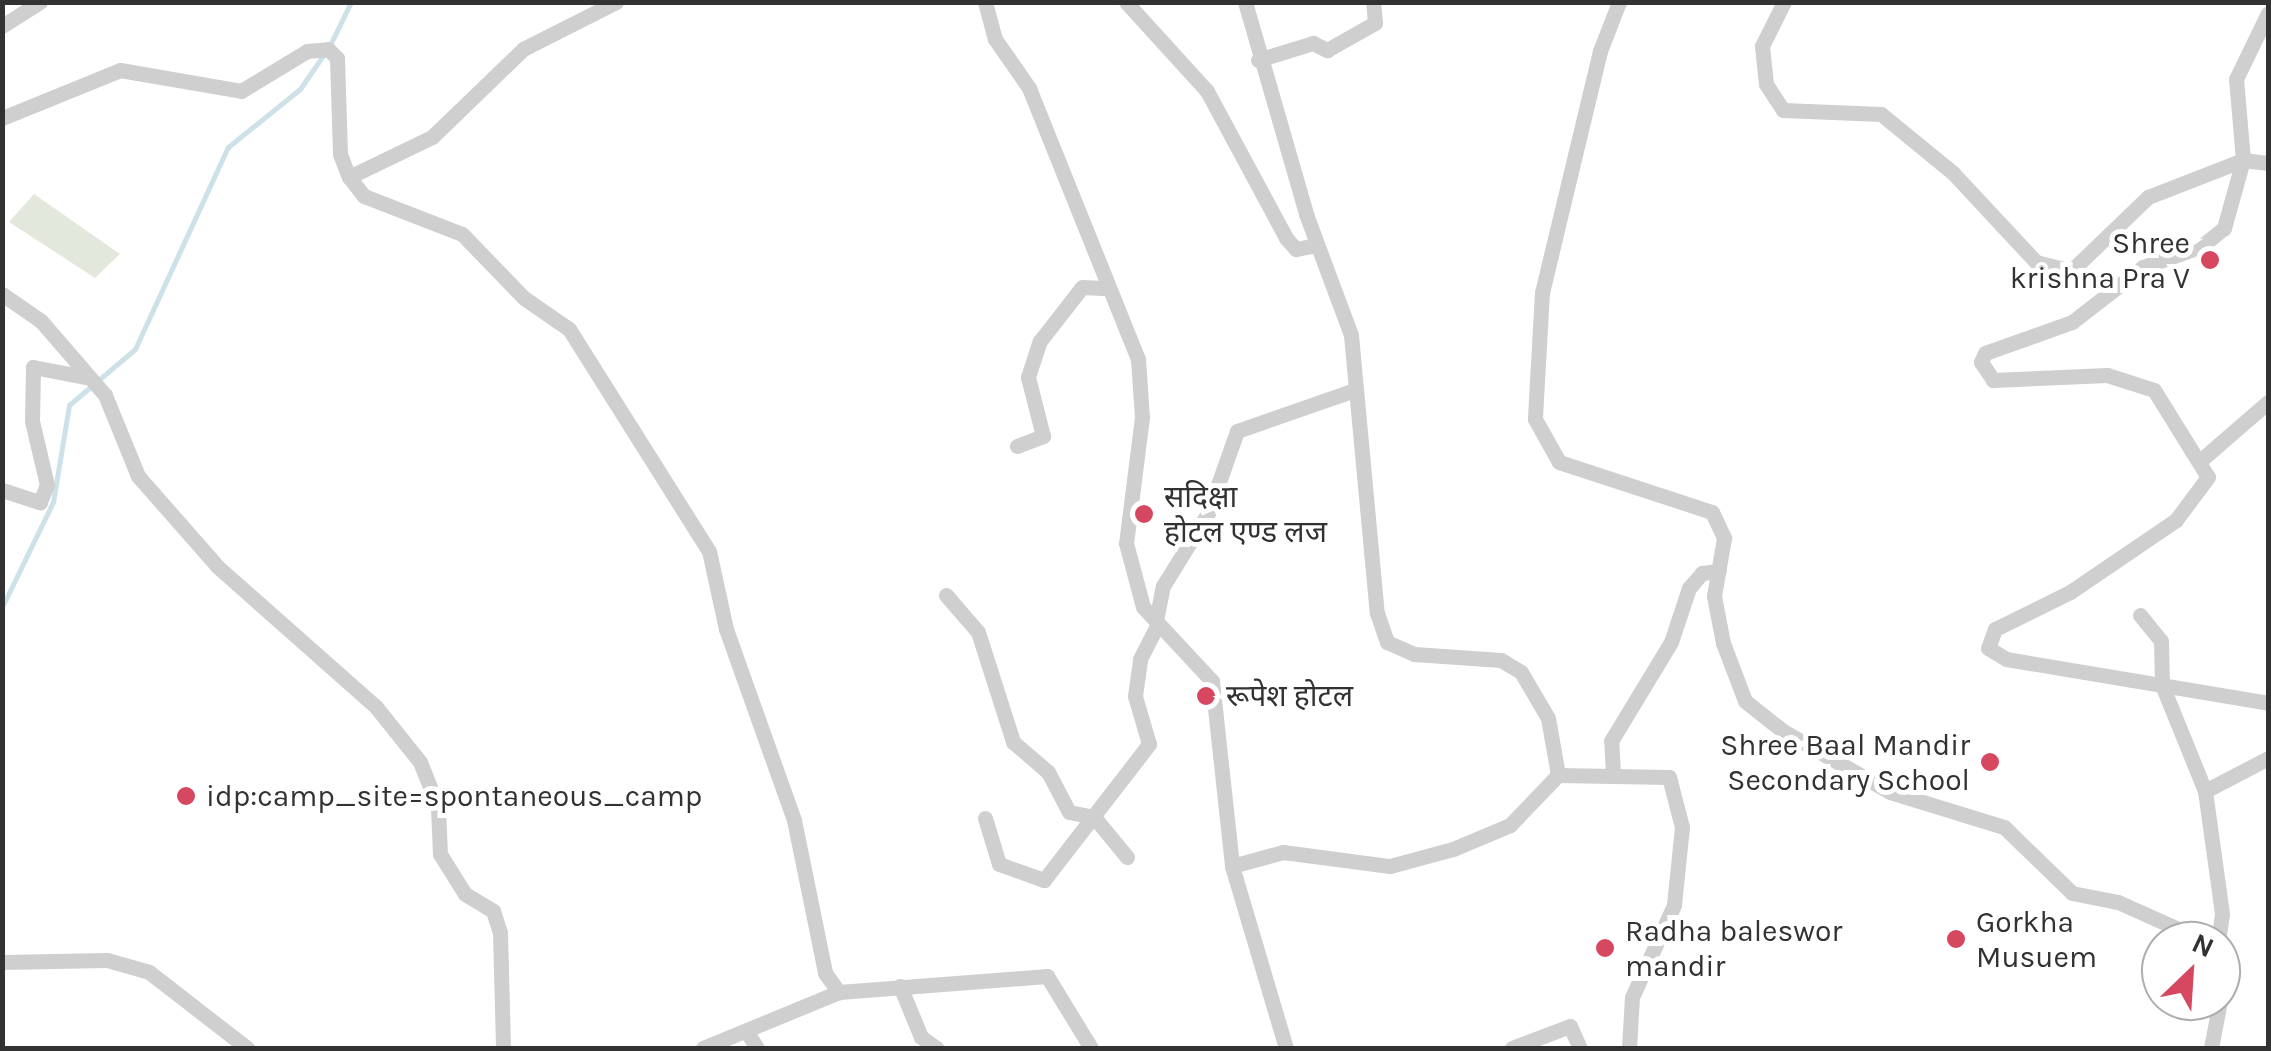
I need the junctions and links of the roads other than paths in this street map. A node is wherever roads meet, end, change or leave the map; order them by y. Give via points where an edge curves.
1 (40, 2) edge
2 (616, 2) edge
3 (985, 2) edge
4 (1126, 2) edge
5 (1245, 2) edge
6 (1373, 2) edge
7 (1620, 2) edge
8 (1784, 2) edge
9 (2268, 13) edge
10 (2, 26) edge
11 (1258, 60) junction
12 (2, 118) edge
13 (2243, 160) junction
14 (2268, 162) edge
15 (349, 177) junction
16 (1316, 244) junction
17 (1103, 288) junction
18 (2, 294) edge
19 (86, 377) junction
20 (1355, 390) junction
21 (2268, 402) edge
22 (1017, 446) dead end
23 (2201, 460) junction
24 (2, 490) edge
25 (1719, 571) junction
26 (946, 594) dead end
27 (2140, 615) dead end
28 (1156, 623) junction
29 (2162, 685) junction
30 (2268, 703) edge
31 (2268, 758) edge
32 (1613, 774) junction
33 (1558, 776) junction
34 (2205, 791) junction
35 (1094, 817) junction
36 (985, 818) dead end
37 (1127, 857) dead end
38 (1232, 866) junction
39 (2160, 921) edge
40 (2221, 921) edge
41 (2, 962) edge
42 (900, 986) junction
43 (839, 992) junction
44 (2217, 1021) edge
45 (746, 1031) junction
46 (246, 1048) edge
47 (504, 1048) edge
48 (703, 1048) edge
49 (757, 1048) edge
50 (936, 1048) edge
51 (1091, 1048) edge
52 (1286, 1048) edge
53 (1512, 1048) edge
54 (1580, 1048) edge
55 (1629, 1048) edge
56 (2211, 1048) edge

1 - 10 street
2 - 15 street via 523,50 432,137
3 - 17 street via 995,39 1029,88
4 - 16 street via 1208,90 1286,238 1296,249
5 - 11 street
6 - 11 street via 1375,23 1327,50 1313,43
7 - 25 street via 1600,51 1542,292 1534,420 1558,462 1712,512 1724,538
8 - 13 street via 1762,46 1766,84 1783,110 1881,114 2053,270 2071,271 2148,197
9 - 13 street via 2236,79
11 - 16 street
12 - 15 street via 120,70 241,91 307,50 328,49 340,71 336,112
13 - 14 street
13 - 23 street via 2224,228 2202,246 2143,267 2072,322 1985,353 1981,362 1994,380 2056,373 2154,390
15 - 43 street via 364,196 462,234 524,298 551,311 672,484 710,551 726,629 794,820 824,973
16 - 20 street via 1351,334
17 - 22 street via 1082,287 1040,341 1028,377 1043,436
17 - 28 street via 1138,359 1142,418 1126,543 1143,607
18 - 19 street via 41,320
19 - 24 street via 32,367 32,421 47,485 40,502
19 - 47 street via 105,395 138,476 218,567 376,707 420,762 438,807 440,854 464,894 493,911 500,932
20 - 28 street via 1237,432 1218,467 1208,514 1164,586
20 - 33 street via 1376,612 1387,642 1414,654 1502,660 1521,672 1548,718
21 - 23 street
23 - 29 street via 2208,476 2202,494 2176,520 1986,640 2006,659
25 - 32 street via 1702,573 1690,588 1671,642 1612,741
25 - 39 street via 1714,596 1723,643 1745,702 1890,792 2004,827 2072,893 2118,902
26 - 35 street via 978,632 1013,742 1048,772 1070,812
27 - 29 street via 2161,642
28 - 35 street via 1140,659 1135,696 1149,744
28 - 38 street via 1212,681
29 - 30 street
29 - 34 street
31 - 34 street
32 - 33 street
32 - 55 street via 1669,777 1682,827 1674,905 1632,998
33 - 38 street via 1510,825 1454,850 1390,866 1282,852
34 - 40 street
35 - 36 street via 1044,880 999,864
35 - 37 street
38 - 52 street
41 - 46 street via 107,960 149,972
42 - 43 street
42 - 50 street via 921,1036
42 - 51 street via 1047,976
43 - 45 street
44 - 56 street
45 - 48 street
45 - 49 street
53 - 54 street via 1570,1026

